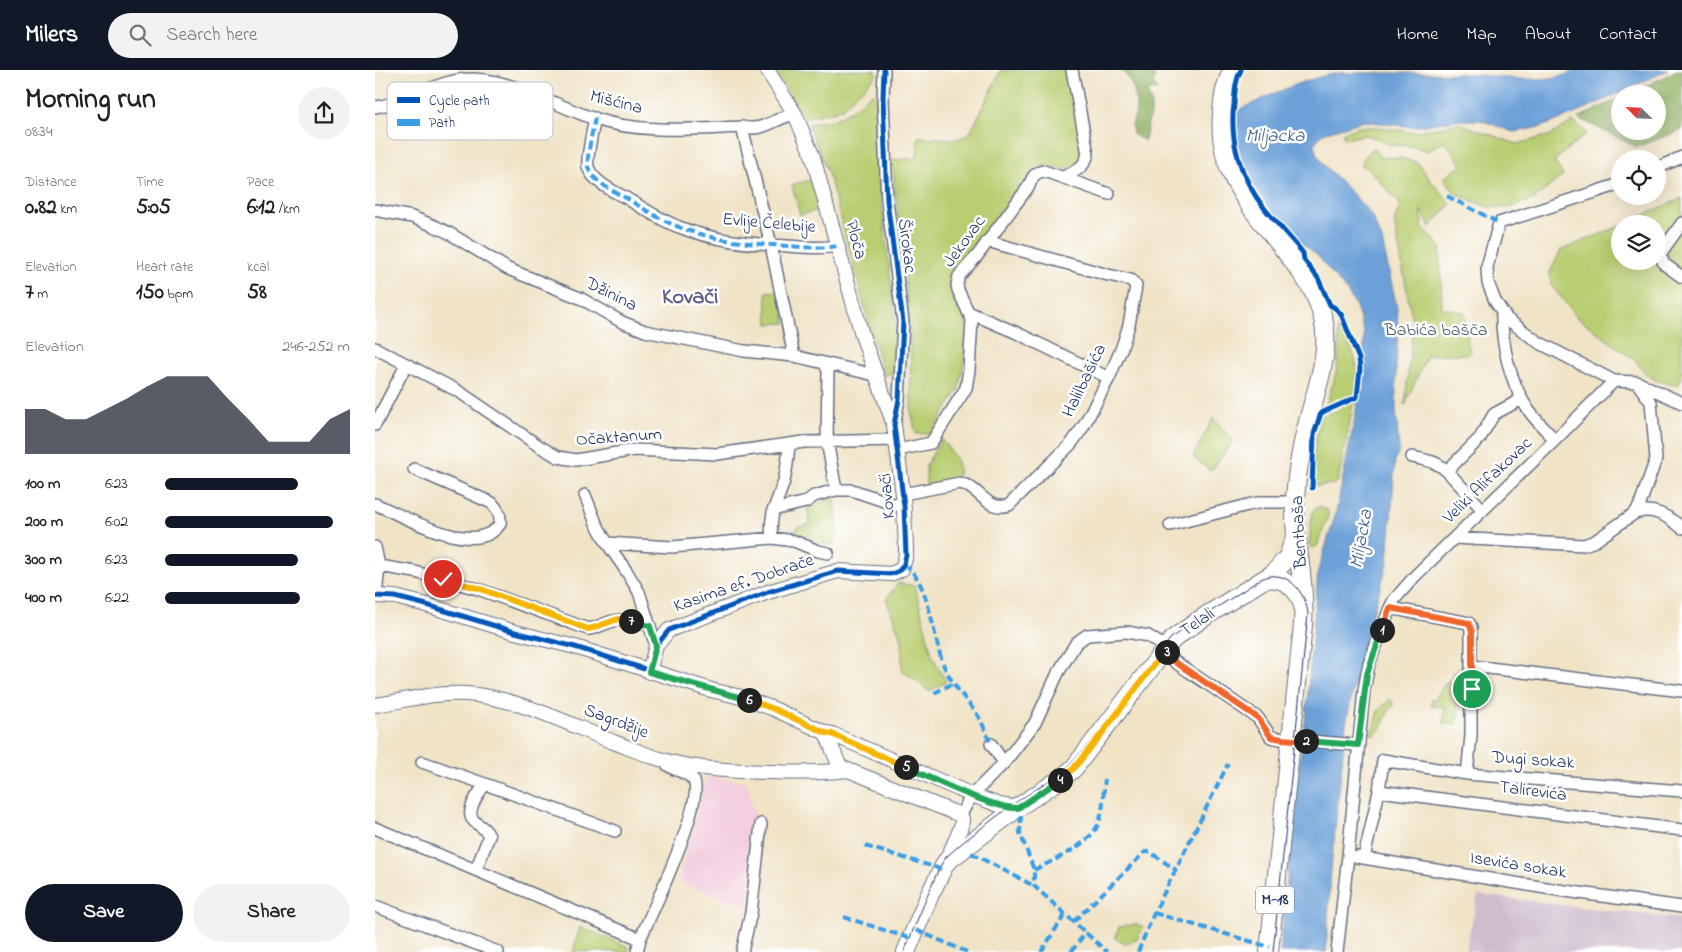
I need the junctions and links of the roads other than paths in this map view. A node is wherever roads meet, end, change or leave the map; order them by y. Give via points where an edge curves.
1 (767, 70) edge
2 (884, 70) edge
3 (1072, 70) edge
4 (1233, 70) edge
5 (453, 82) edge
6 (494, 82) edge
7 (553, 103) edge
8 (795, 114) junction
9 (595, 118) junction
10 (742, 127) junction
11 (1682, 157) edge
12 (1666, 164) edge
13 (1063, 176) junction
14 (1611, 187) edge
15 (1109, 194) dead end
16 (375, 210) edge
17 (1682, 223) edge
18 (987, 241) junction
19 (771, 245) junction
20 (837, 246) junction
21 (1682, 277) edge
22 (968, 312) junction
23 (1502, 312) junction
24 (375, 348) edge
25 (794, 356) junction
26 (825, 364) junction
27 (406, 365) junction
28 (875, 375) junction
29 (1109, 378) junction
30 (1614, 381) junction
31 (1637, 382) junction
32 (1522, 399) junction
33 (1682, 403) edge
34 (375, 425) edge
35 (894, 425) junction
36 (1555, 440) junction
37 (827, 441) junction
38 (789, 445) junction
39 (896, 445) junction
40 (1412, 457) dead end
41 (414, 469) dead end
42 (1447, 471) junction
43 (836, 490) junction
44 (585, 495) dead end
45 (903, 500) junction
46 (1296, 502) junction
47 (375, 504) edge
48 (773, 510) junction
49 (1483, 510) junction
50 (1635, 513) junction
51 (1670, 518) junction
52 (1682, 519) edge
53 (1170, 525) dead end
54 (1682, 528) edge
55 (1296, 534) junction
56 (772, 538) junction
57 (1454, 538) junction
58 (607, 543) junction
59 (375, 547) edge
60 (828, 553) dead end
61 (905, 564) joint
62 (379, 566) junction
63 (1266, 579) junction
64 (376, 596) edge
65 (1304, 608) junction
66 (1390, 608) junction
67 (650, 626) junction
68 (656, 646) junction
69 (1165, 650) junction
70 (1472, 666) junction
71 (649, 672) junction
72 (1682, 691) edge
73 (375, 705) edge
74 (826, 733) junction
75 (1296, 740) junction
76 (991, 744) dead end
77 (1358, 745) junction
78 (666, 760) junction
79 (422, 762) dead end
80 (1004, 763) junction
81 (847, 770) junction
82 (1467, 774) junction
83 (485, 784) junction
84 (1379, 791) junction
85 (1682, 791) edge
86 (972, 795) junction
87 (1018, 808) junction
88 (960, 816) junction
89 (761, 824) dead end
90 (375, 828) edge
91 (1682, 830) edge
92 (615, 831) dead end
93 (1348, 856) junction
94 (1364, 858) junction
95 (946, 862) junction
96 (476, 870) junction
97 (375, 906) edge
98 (1682, 906) edge
99 (640, 939) junction
100 (498, 952) edge
101 (637, 952) edge
102 (742, 952) edge
103 (906, 952) edge
104 (1269, 952) edge
105 (1337, 952) edge

1 - 8 street, Ploča
2 - 35 street, Širokac via 887,201 903,322 899,399
3 - 13 street via 1088,154 1082,166
4 - 46 main road, Bentbaša / M-18 via 1223,98 1221,126 1233,179 1310,286 1323,316 1325,344 1322,368 1302,449
5 - 6 street, Mišćina via 475,79
7 - 9 street, Mišćina
8 - 10 street, Mišćina via 761,128
8 - 20 street, Ploča via 813,157
9 - 10 street, Mišćina via 622,126 664,131
9 - 19 street, Evlije Čelebije via 587,165 600,182 679,227 737,242
10 - 19 street
11 - 12 street
13 - 15 street, Jekovac
13 - 18 street, Jekovac via 1038,171
14 - 23 street via 1499,223 1487,267 1487,283
16 - 25 street, Džinina via 412,217 432,225 508,269 580,298 645,331 744,351
17 - 21 street via 1660,254 1664,264
18 - 22 street, Jekovac via 959,276 957,284
18 - 29 street, Halilbašića via 1131,280 1136,286 1129,325
19 - 20 street, Evlije Čelebije
19 - 25 street
20 - 28 street, Ploča
22 - 29 street
22 - 39 street, Jekovac via 972,329 966,388 931,443
23 - 30 street via 1538,342
23 - 32 street via 1505,346
24 - 27 street, Očaktanum
25 - 26 street, Džinina
26 - 28 street, Džinina
26 - 37 street via 828,371
27 - 34 street
27 - 38 street, Očaktanum via 458,391 558,457 576,460 635,450 717,454
28 - 35 street, Ploča
29 - 45 street, Halilbašića via 1071,444 1009,505 1001,508 992,505 967,484 960,483
30 - 31 street
30 - 36 street, Veliki Alifakovac
31 - 33 street
31 - 50 street via 1651,402 1656,459
32 - 36 street
32 - 42 street via 1494,414 1480,438
35 - 39 street, Kovači
36 - 49 street, Veliki Alifakovac
37 - 38 street, Očaktanum
37 - 39 street, Očaktanum
37 - 43 street
38 - 48 street via 783,482
39 - 45 street, Kovači
40 - 42 street via 1432,461
41 - 47 street via 492,503 501,517 500,524 491,533 481,536 455,537
42 - 49 street
43 - 45 street via 852,490 896,506
43 - 48 street
44 - 58 street
45 - 61 street, Kovači
46 - 53 street via 1263,502
46 - 55 main road, Bentbaša / M-18
48 - 56 street
49 - 57 street, Veliki Alifakovac
50 - 51 street via 1649,511
50 - 57 street via 1584,545
51 - 52 street
51 - 54 street
55 - 63 main road, Telali / M-18 via 1285,562
55 - 65 main road, Bentbaša / M-18
56 - 58 street via 672,547
56 - 60 street via 794,541
57 - 66 street, Veliki Alifakovac via 1415,576
58 - 67 street via 639,592
59 - 62 street
61 - 68 street, Kasima ef. Dobrače via 891,574 838,571 767,592 669,630
62 - 64 street
62 - 67 street via 478,588 588,629 618,619
63 - 65 main road via 1280,580 1295,589
63 - 69 main road, Telali / M-18 via 1184,631
64 - 71 street via 423,604
65 - 75 main road, M-18
66 - 70 street via 1469,623
66 - 77 street, Veliki Alifakovac via 1367,674
67 - 68 street
68 - 71 street, Kasima ef. Dobrače
69 - 75 street via 1175,662 1258,718 1271,737
69 - 80 street via 1148,636 1127,632 1087,635 1076,643 1035,723
69 - 87 main road, Telali / M-18 via 1074,768
70 - 72 street
70 - 82 street
71 - 74 street via 741,697
73 - 78 street, Sagrdžije via 448,693 476,695 540,712
74 - 81 street via 839,765
74 - 86 street
75 - 77 street
75 - 104 main road, M-18
76 - 80 street
77 - 93 street, Veliki Alifakovac
78 - 81 street, Sagrdžije via 738,771 823,773
78 - 99 street via 666,765 691,778 695,788 674,863
79 - 83 street
80 - 86 street
81 - 88 street, Sagrdžije
82 - 84 street, Dugi sokak via 1383,760
82 - 85 street, Dugi sokak
83 - 92 street
83 - 96 street via 470,814 489,836
84 - 91 street, Talirevića
84 - 94 street
86 - 87 street
86 - 88 street
87 - 95 main road, Telali / M-18
88 - 95 street via 960,829
89 - 102 street via 751,912
90 - 96 street
93 - 94 street, Isevića sokak
93 - 105 street, Veliki Alifakovac
94 - 98 street, Isevića sokak via 1559,890
95 - 103 main road, M-18
96 - 99 street
97 - 100 street
99 - 101 street

